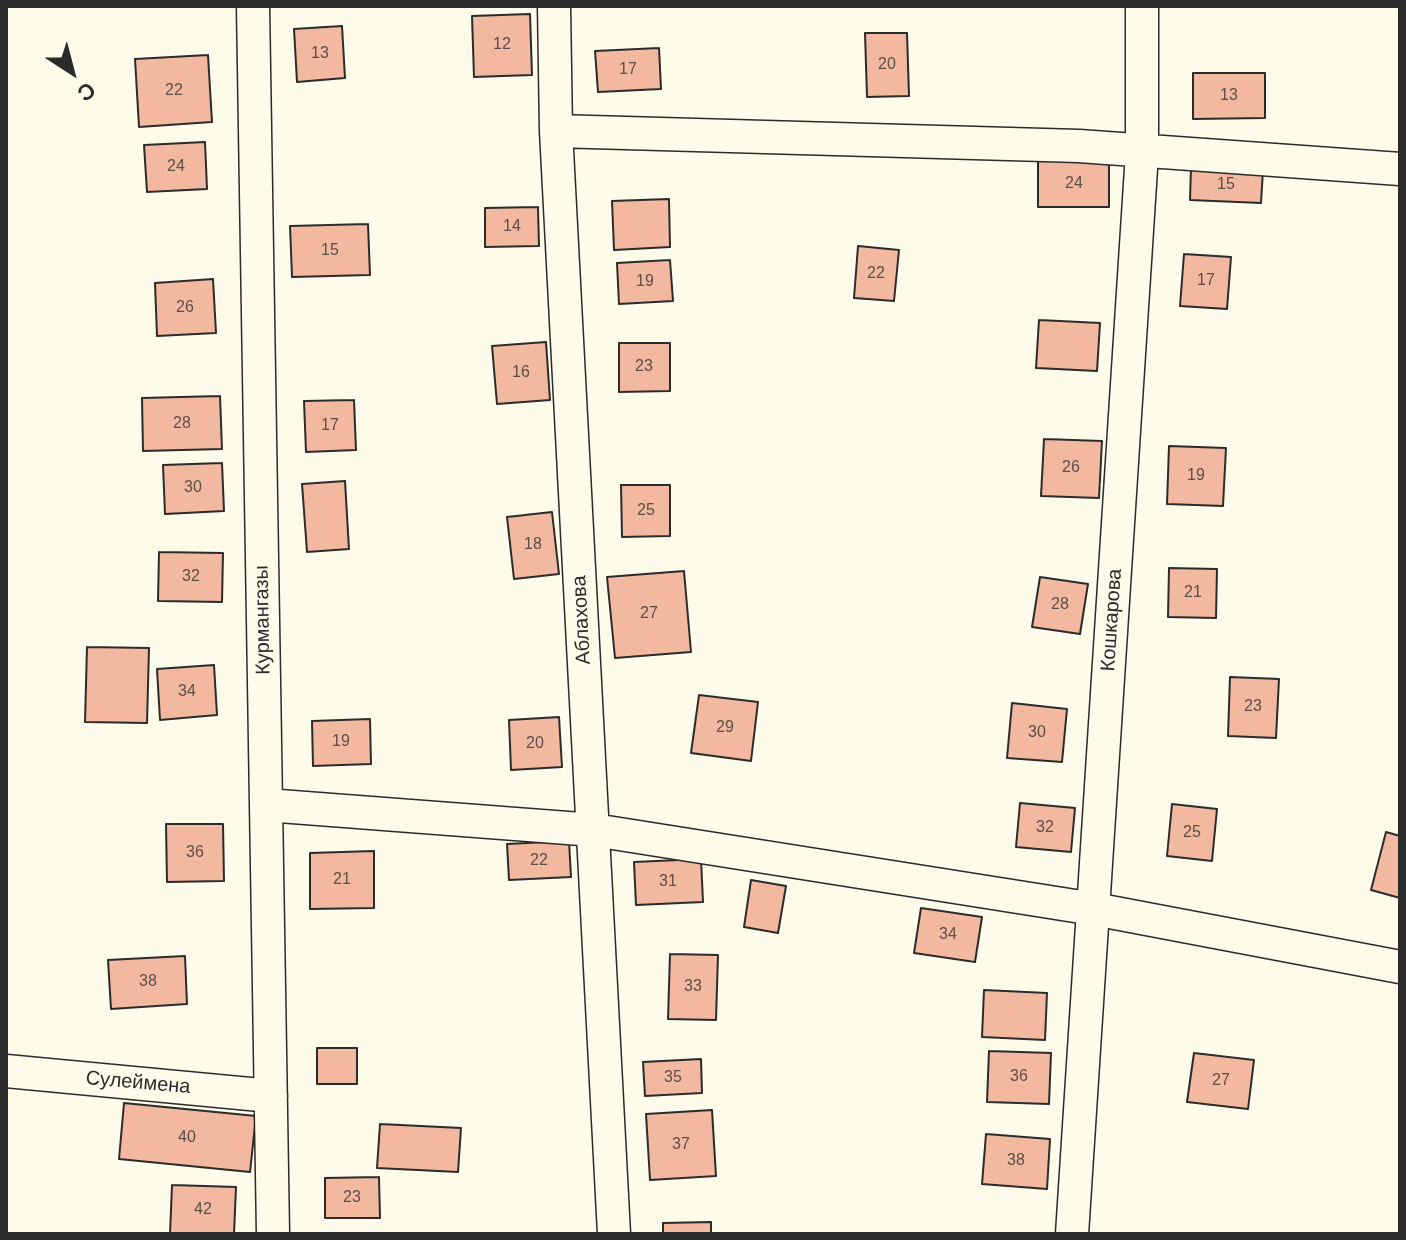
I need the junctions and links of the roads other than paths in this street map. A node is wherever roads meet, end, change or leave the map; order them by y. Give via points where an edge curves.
1 (253, 6) edge
2 (554, 6) edge
3 (1142, 6) edge
4 (556, 131) junction
5 (1142, 153) junction
6 (1400, 169) edge
7 (266, 805) junction
8 (594, 830) junction
9 (1094, 909) junction
10 (1400, 967) edge
11 (6, 1071) edge
12 (271, 1096) junction
13 (273, 1234) edge
14 (614, 1234) edge
15 (1072, 1234) edge

1 - 7 street, Курмангазы
2 - 4 street, Аблахова
3 - 5 street, Кошкарова
4 - 5 street via 1079,146
4 - 8 street, Аблахова
5 - 6 street
5 - 9 street, Кошкарова
7 - 8 street
7 - 12 street, Курмангазы
8 - 9 street
8 - 14 street, Аблахова
9 - 10 street
9 - 15 street, Кошкарова
11 - 12 street, Сулеймена
12 - 13 street, Курмангазы

